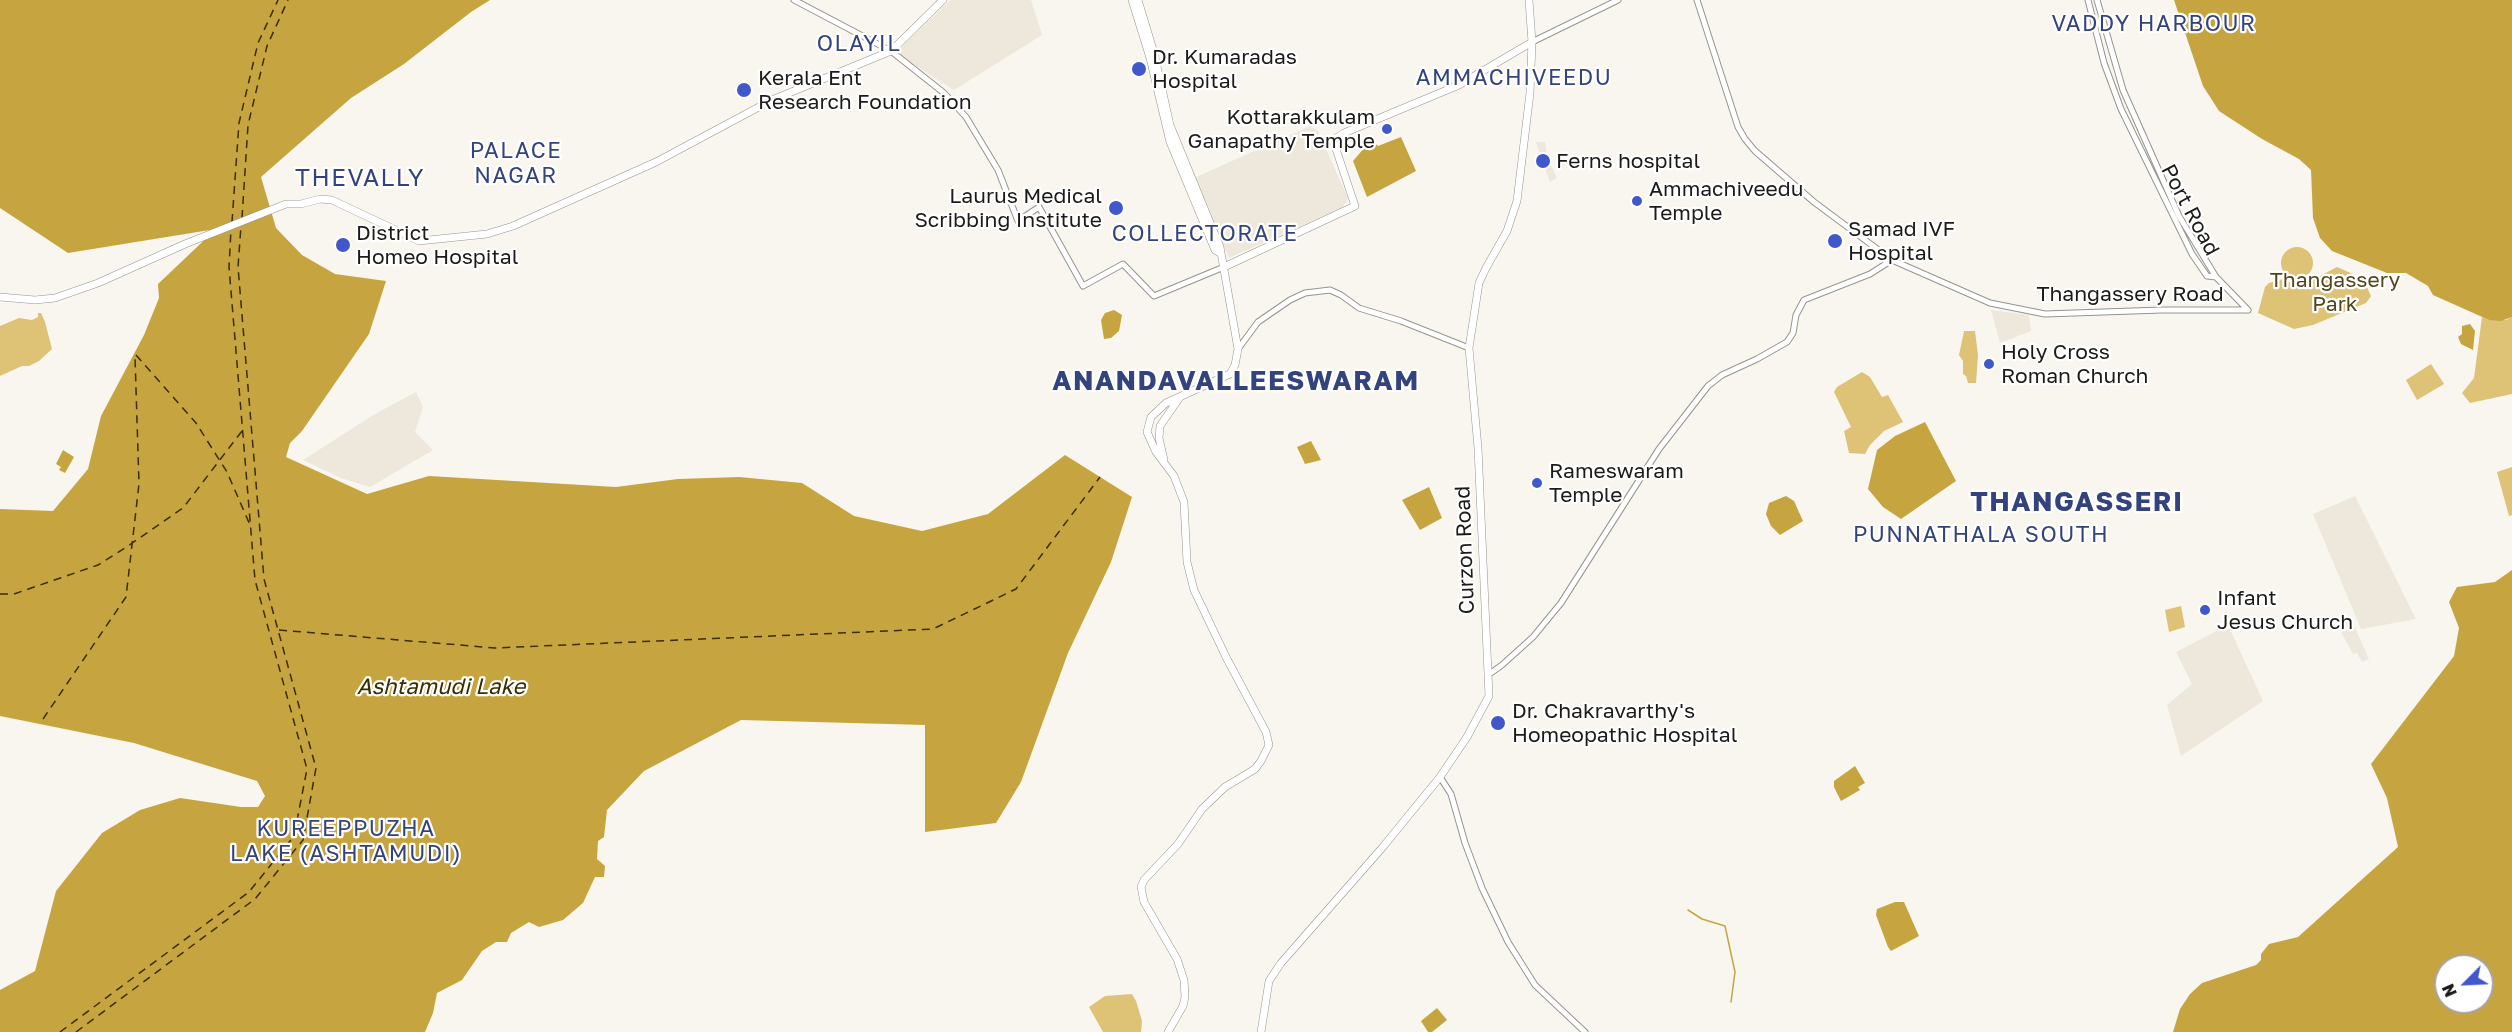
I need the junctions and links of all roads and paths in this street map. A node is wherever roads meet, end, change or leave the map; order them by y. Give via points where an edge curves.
1 (794, 0) edge
2 (943, 0) edge
3 (1131, 0) edge
4 (1138, 0) edge
5 (1529, 0) edge
6 (1618, 0) edge
7 (1697, 0) edge
8 (2088, 0) edge
9 (2097, 0) edge
10 (1532, 42) junction
11 (891, 51) junction
12 (1220, 253) junction
13 (1892, 260) junction
14 (1224, 267) junction
15 (2216, 277) junction
16 (0, 297) edge
17 (1470, 348) junction
18 (1238, 349) junction
19 (1180, 397) junction
20 (1165, 465) junction
21 (1488, 675) junction
22 (1440, 777) junction
23 (1168, 1032) edge
24 (1261, 1032) edge
25 (1585, 1032) edge

1 - 11 street
2 - 11 main road
3 - 12 main road via 1170,142 1215,250
4 - 12 main road via 1170,125
5 - 10 main road, Curzon Road
6 - 10 street
7 - 13 street, Thangassery Road via 1745,139 1814,202
8 - 15 street, Port Road via 2121,109 2186,242 2207,276
9 - 15 street, Port Road via 2116,69 2138,125 2179,216
10 - 14 main road via 1459,85 1333,140 1355,206
10 - 17 main road, Curzon Road via 1517,201 1507,231 1479,284
11 - 14 street via 939,89 966,117 998,170 1018,221 1039,207 1083,286 1123,264 1154,296
11 - 16 main road via 743,114 693,143 562,205 487,234 419,241 332,200 320,199 286,204 98,283 55,297
12 - 14 main road
13 - 15 street, Thangassery Road via 1990,303 2045,314 2248,310
13 - 21 street via 1870,274 1804,300 1787,342 1708,386 1647,468 1561,603 1533,637
14 - 18 main road
17 - 18 street via 1359,308 1329,290 1305,292 1290,300 1257,322
17 - 21 main road, Curzon Road
18 - 19 main road via 1230,374
19 - 20 main road via 1160,426 1158,438
19 - 20 main road via 1154,412 1148,425 1149,440
20 - 23 main road via 1184,502 1187,562 1194,590 1269,745 1255,769 1225,787 1202,809 1141,887 1144,902 1184,980 1183,1006
21 - 22 main road, Curzon Road via 1489,696
22 - 24 main road, Curzon Road via 1281,963 1269,981
22 - 25 street via 1451,794 1482,888 1508,942 1535,985

